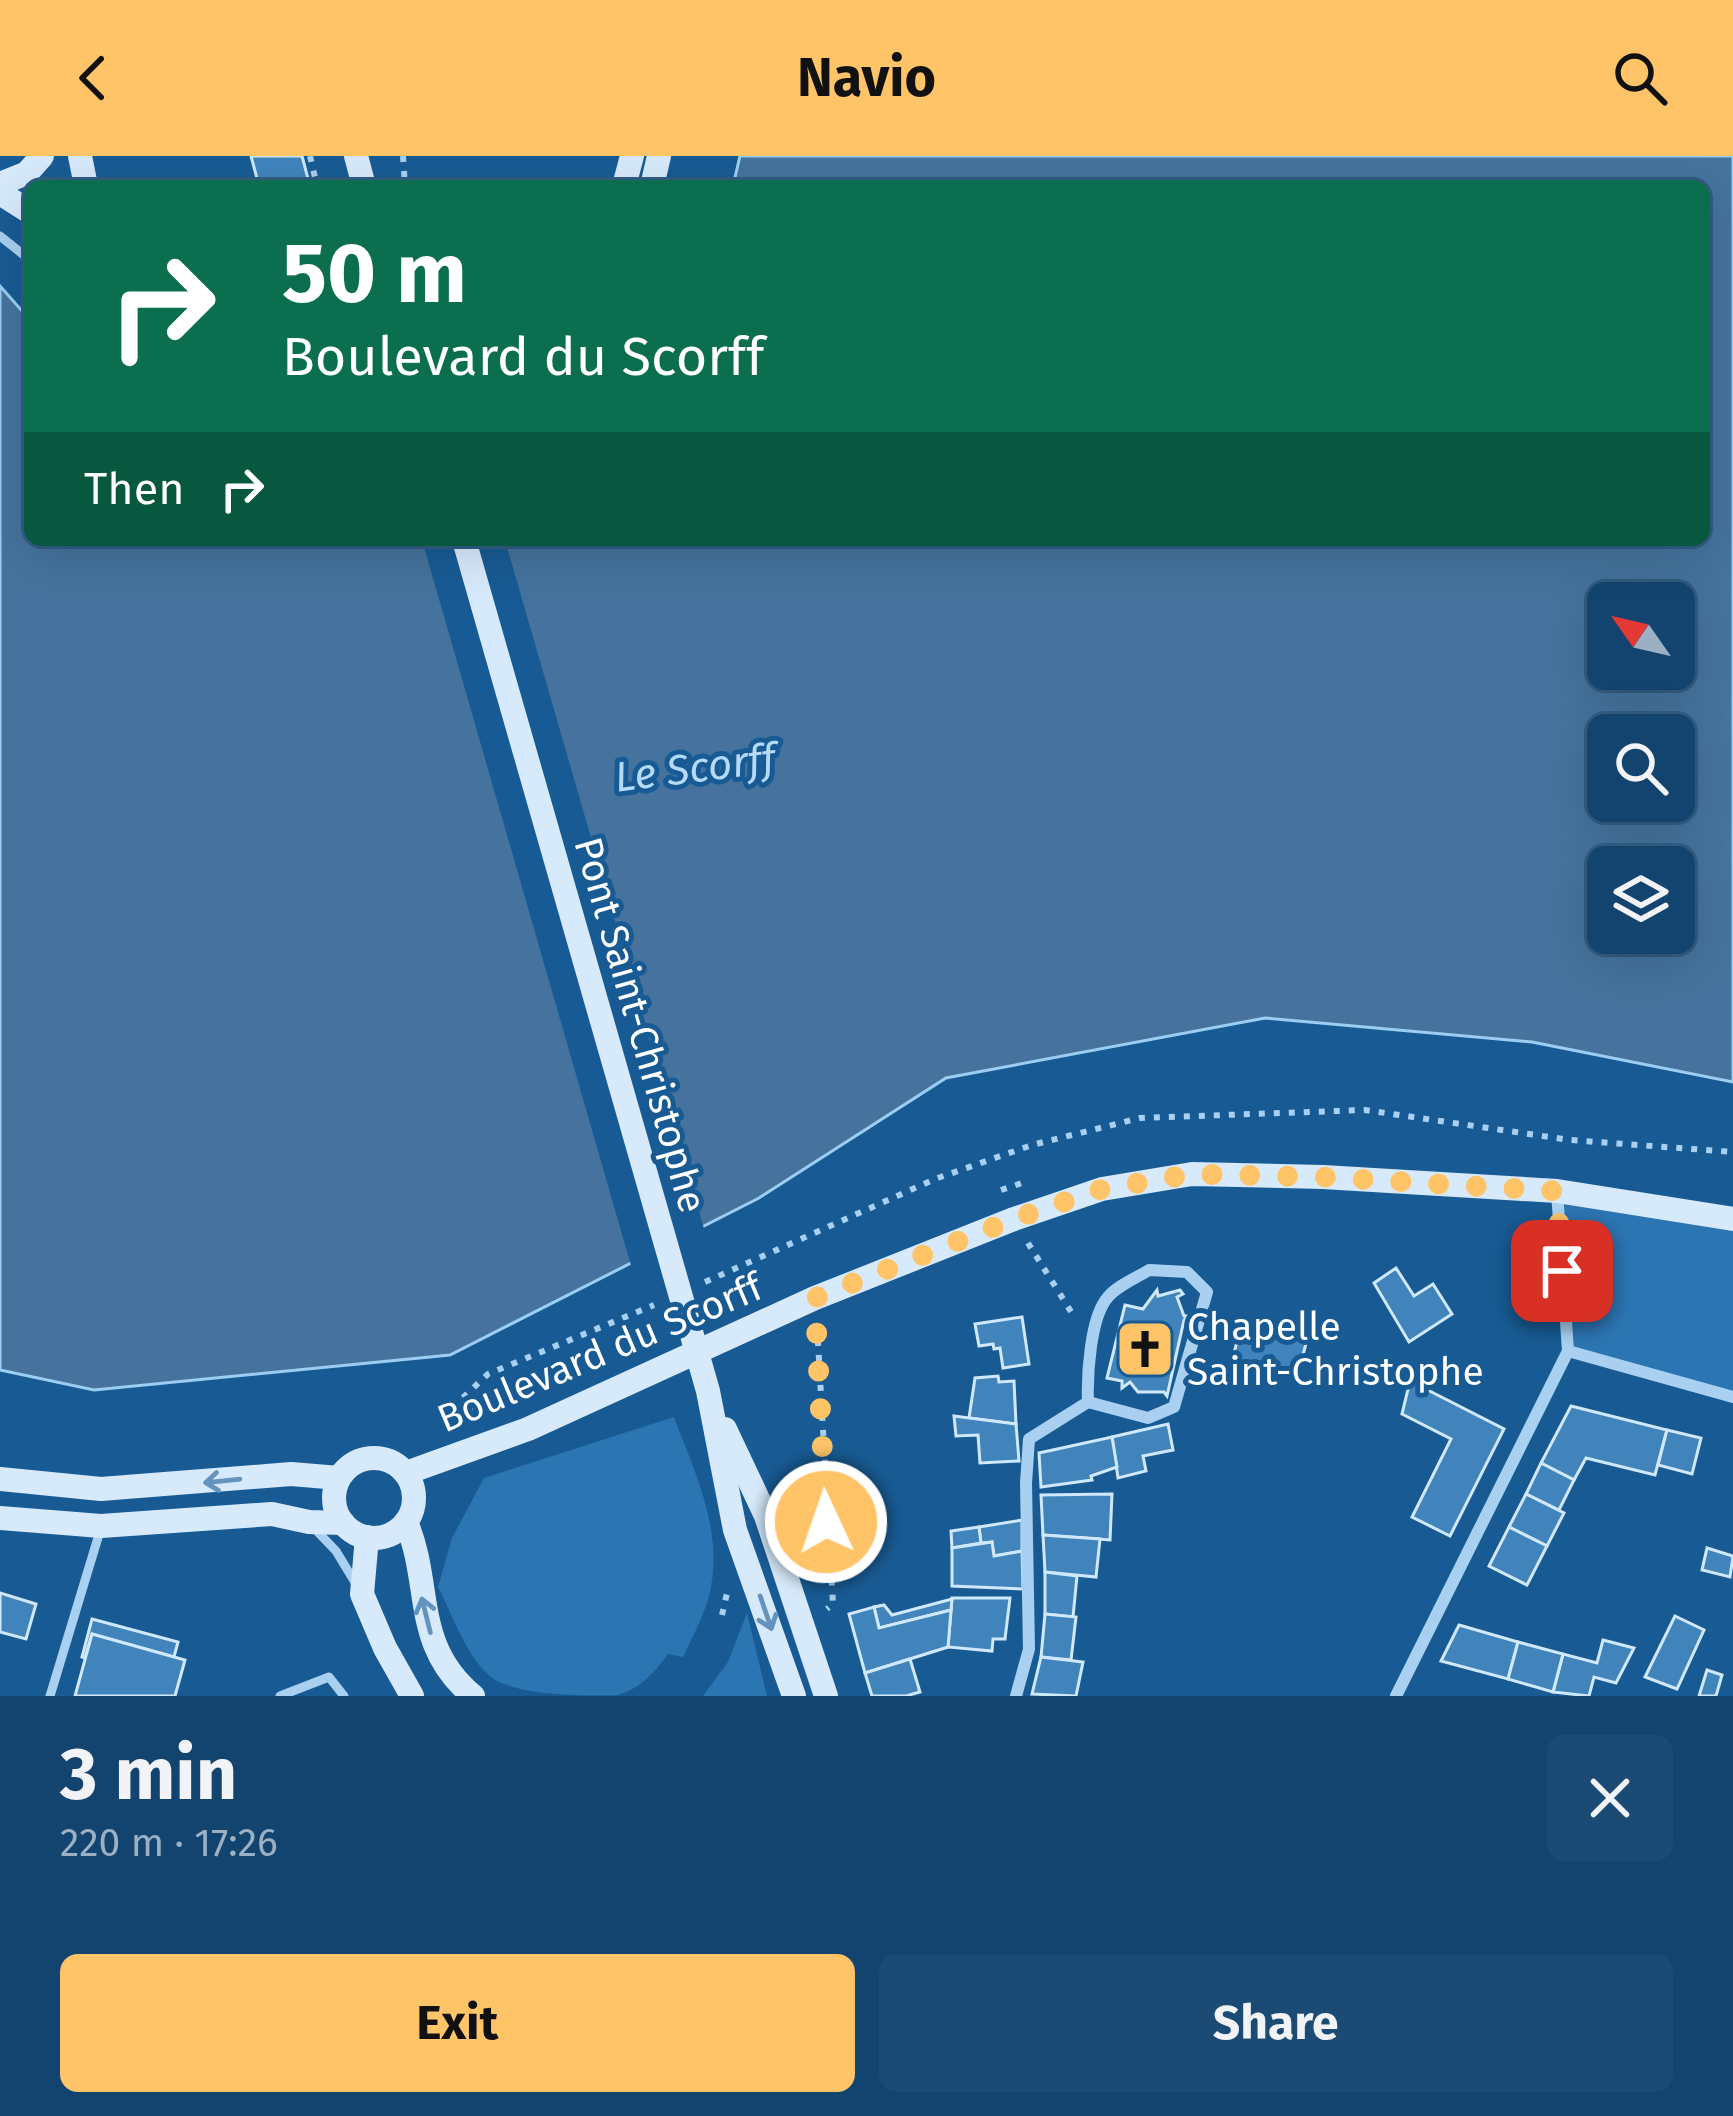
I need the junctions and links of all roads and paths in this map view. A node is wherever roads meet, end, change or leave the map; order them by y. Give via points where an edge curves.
1 (42, 156) edge
2 (0, 189) edge
3 (24, 207) edge
4 (0, 236) edge
5 (24, 255) edge
6 (466, 546) edge
7 (1035, 1180) dead end
8 (1557, 1191) junction
9 (993, 1194) dead end
10 (1014, 1219) junction
11 (1733, 1219) edge
12 (1060, 1296) dead end
13 (815, 1298) junction
14 (1568, 1352) junction
15 (579, 1372) dead end
16 (708, 1391) junction
17 (1733, 1397) edge
18 (1088, 1402) junction
19 (452, 1408) dead end
20 (406, 1474) junction
21 (339, 1478) junction
22 (0, 1479) edge
23 (0, 1518) edge
24 (309, 1522) junction
25 (406, 1522) junction
26 (343, 1523) junction
27 (101, 1526) junction
28 (367, 1537) junction
29 (829, 1567) dead end
30 (362, 1594) junction
31 (50, 1696) edge
32 (280, 1696) edge
33 (344, 1696) edge
34 (412, 1696) edge
35 (473, 1696) edge
36 (794, 1696) edge
37 (826, 1696) edge
38 (1016, 1696) edge
39 (1396, 1696) edge

1 - 2 main road
2 - 3 main road
4 - 5 lane
6 - 16 main road, Pont Saint-Christophe
7 - 9 path
8 - 10 main road, Boulevard du Scorff via 1192,1174 1102,1189
8 - 11 main road, Boulevard du Scorff
8 - 14 street
10 - 12 path
10 - 13 main road, Boulevard du Scorff
13 - 20 main road, Boulevard du Scorff via 528,1429
13 - 29 path
14 - 17 street
14 - 39 street
15 - 19 path via 478,1410
16 -> 36 main road via 735,1530
16 - 37 main road via 766,1516
18 - 18 street via 1148,1418 1174,1407 1207,1292 1187,1272 1148,1270 1106,1298 1091,1345
18 - 38 street via 1029,1439 1029,1649
20 - 21 main road via 371,1457
20 - 25 main road via 413,1507
21 -> 22 main road via 291,1474 101,1489
21 - 26 main road via 334,1494
23 - 27 main road
24 - 26 main road
24 - 27 main road via 272,1514
24 - 30 lane
25 - 28 main road
35 -> 25 main road via 435,1647
26 - 28 main road
27 - 31 lane
28 - 30 main road
30 - 34 main road
32 - 33 lane via 329,1677

